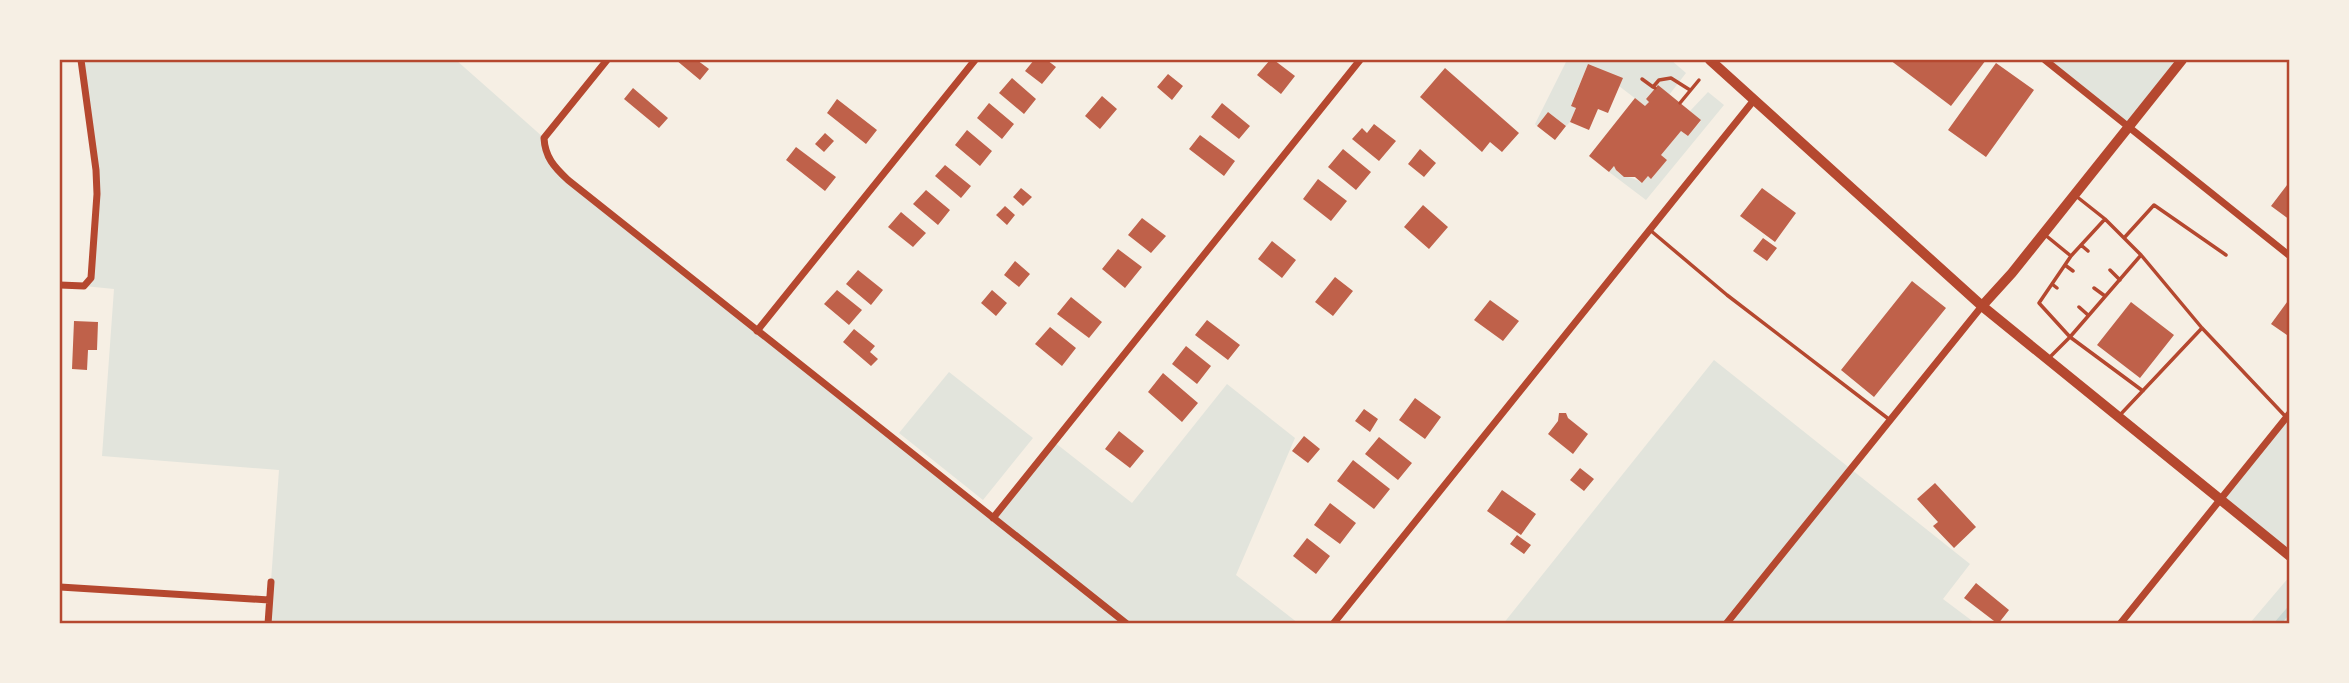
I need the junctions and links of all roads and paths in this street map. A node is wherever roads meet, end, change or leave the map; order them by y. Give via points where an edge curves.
1 (81, 60) edge
2 (607, 60) edge
3 (975, 60) edge
4 (1360, 60) edge
5 (1710, 60) edge
6 (2045, 60) edge
7 (2182, 60) edge
8 (1642, 79) dead end
9 (1699, 80) dead end
10 (1690, 90) junction
11 (1754, 100) junction
12 (1680, 103) dead end
13 (2128, 127) junction
14 (2075, 194) junction
15 (2105, 219) junction
16 (1649, 230) junction
17 (2043, 233) junction
18 (2124, 238) junction
19 (2081, 245) junction
20 (2088, 251) dead end
21 (2141, 255) junction
22 (2226, 255) dead end
23 (2071, 256) junction
24 (2290, 256) edge
25 (2065, 265) junction
26 (2110, 270) dead end
27 (2073, 271) dead end
28 (2120, 280) junction
29 (2052, 284) junction
30 (61, 285) edge
31 (2057, 288) dead end
32 (2094, 288) dead end
33 (2105, 296) junction
34 (1982, 306) junction
35 (2079, 307) dead end
36 (2088, 316) junction
37 (2202, 328) junction
38 (757, 331) junction
39 (2070, 337) junction
40 (2048, 359) junction
41 (2143, 391) junction
42 (2288, 415) edge
43 (2118, 416) junction
44 (1890, 419) junction
45 (2220, 499) junction
46 (993, 518) junction
47 (2288, 554) edge
48 (271, 582) dead end
49 (60, 587) edge
50 (269, 600) junction
51 (268, 624) edge
52 (1127, 624) edge
53 (1333, 624) edge
54 (1726, 624) edge
55 (2120, 624) edge

1 - 30 street via 96,170 91,278 84,286
2 - 38 street via 544,138 545,153 568,180
3 - 38 street
4 - 46 street
5 - 11 main road
6 - 13 street
7 - 13 main road
8 - 10 path via 1654,88 1659,80 1671,78
9 - 10 path
10 - 12 path
11 - 16 street
11 - 34 main road
13 - 14 main road
13 - 24 street
14 - 15 lane
14 - 17 main road
15 - 18 lane
15 - 19 lane
16 - 44 lane
16 - 53 street
17 - 23 lane
17 - 34 main road
18 - 21 lane
18 - 22 lane via 2154,205
19 - 20 lane
19 - 23 lane
21 - 28 lane
21 - 37 lane
23 - 25 lane
25 - 27 lane
25 - 29 lane
26 - 28 lane
28 - 33 lane
29 - 31 lane
29 - 39 lane via 2039,303
32 - 33 lane
33 - 36 lane
34 - 40 main road
34 - 44 street
35 - 36 lane
36 - 39 lane
37 - 41 lane
37 - 42 lane
38 - 46 street
39 - 40 lane
39 - 41 lane
40 - 43 main road
41 - 43 lane
42 - 45 street
43 - 45 main road
44 - 54 street
45 - 47 main road
45 - 55 street
46 - 52 street
48 - 50 street
49 - 50 street
50 - 51 street

